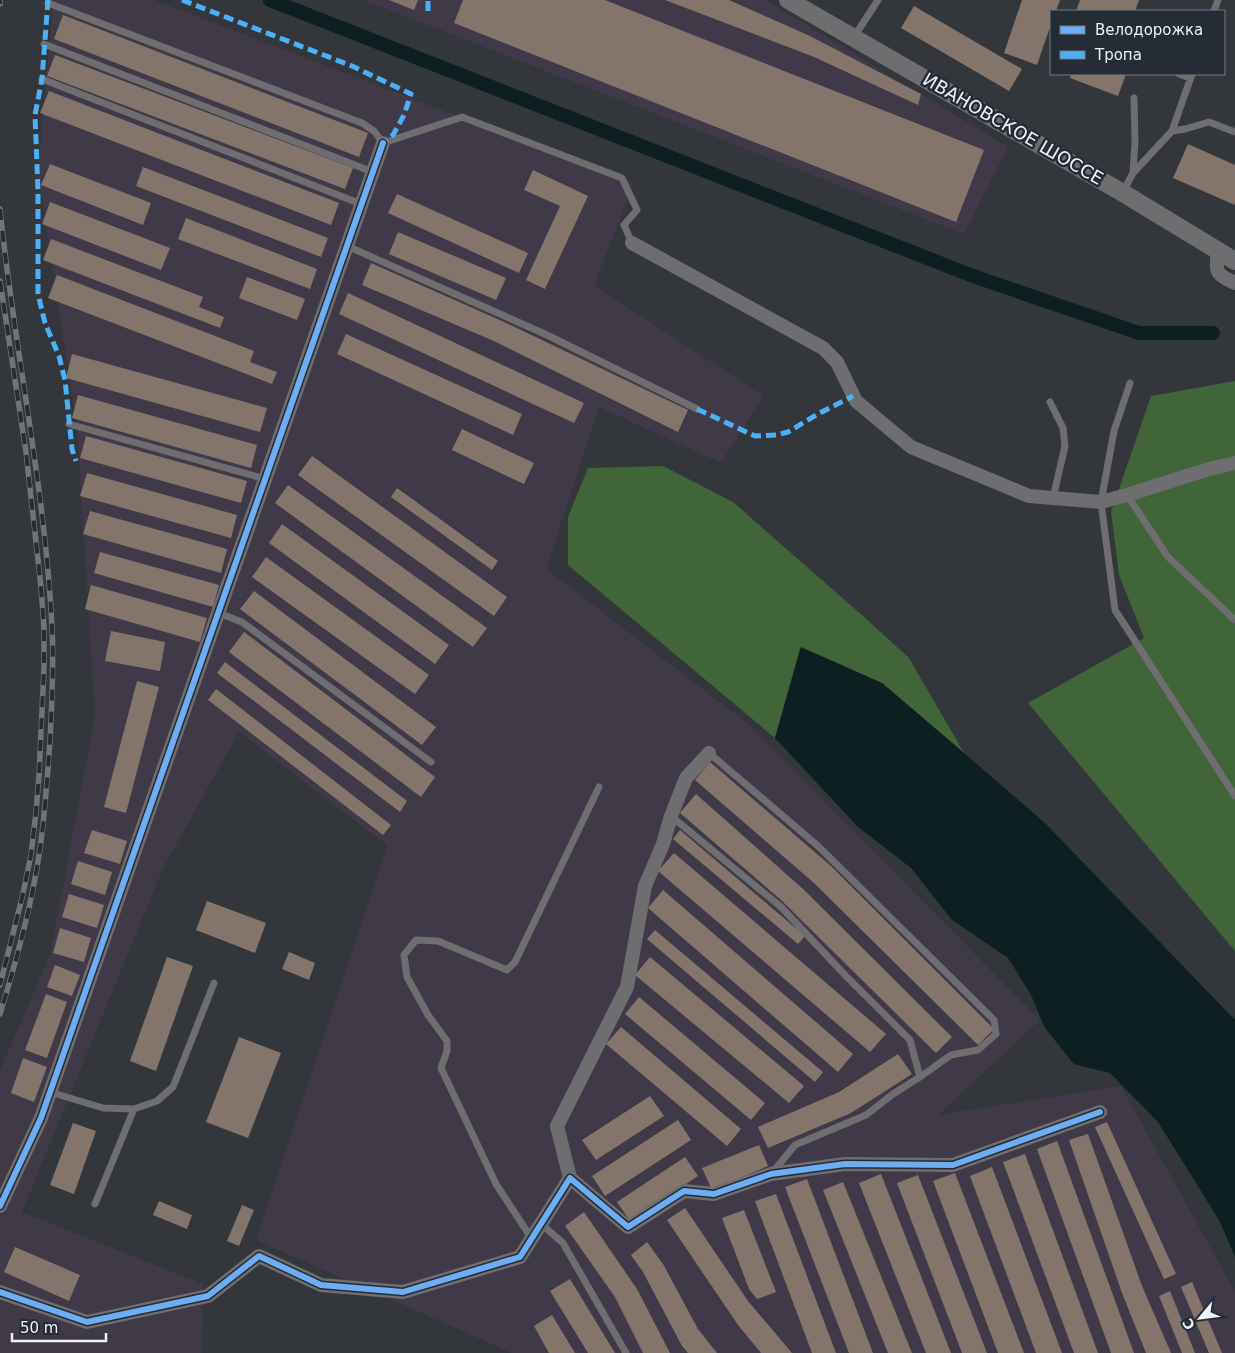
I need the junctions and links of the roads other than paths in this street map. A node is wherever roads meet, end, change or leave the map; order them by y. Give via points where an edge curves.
1 (788, 0) edge
2 (878, 0) edge
3 (48, 3) dead end
4 (854, 37) junction
5 (44, 44) dead end
6 (1191, 76) edge
7 (42, 79) dead end
8 (1134, 98) dead end
9 (1172, 130) junction
10 (1235, 132) edge
11 (383, 143) junction
12 (373, 172) junction
13 (1133, 173) junction
14 (1123, 193) junction
15 (361, 204) junction
16 (632, 243) joint
17 (347, 246) junction
18 (1218, 250) junction
19 (1235, 261) edge
20 (1235, 283) edge
21 (1130, 383) dead end
22 (1050, 402) dead end
23 (697, 408) dead end
24 (69, 424) dead end
25 (1235, 463) edge
26 (265, 479) junction
27 (1127, 495) junction
28 (1053, 498) junction
29 (1101, 502) junction
30 (218, 613) junction
31 (1235, 620) edge
32 (709, 753) joint
33 (431, 762) dead end
34 (598, 787) dead end
35 (1235, 796) edge
36 (671, 816) junction
37 (214, 983) dead end
38 (920, 1077) junction
39 (50, 1092) junction
40 (134, 1109) junction
41 (1100, 1112) dead end
42 (771, 1174) junction
43 (570, 1178) junction
44 (95, 1204) dead end
45 (0, 1206) edge
46 (541, 1224) junction
47 (532, 1239) junction
48 (0, 1292) edge
49 (626, 1353) edge

1 - 4 street, ИВАНОВСКОЕ ШОССЕ
2 - 4 lane
3 - 11 lane via 362,123
4 - 14 street, ИВАНОВСКОЕ ШОССЕ
5 - 12 lane
6 - 9 lane
7 - 15 lane
8 - 13 lane
9 - 10 lane via 1208,122
9 - 13 lane
11 - 12 street
11 - 16 lane via 462,118 622,178 636,210 624,224
12 - 15 street
13 - 14 lane
14 - 18 street, ИВАНОВСКОЕ ШОССЕ
15 - 17 street
16 - 28 street via 823,348 836,362 856,401 911,447 1029,496
17 - 23 lane via 545,334
17 - 26 street
18 - 19 street, ИВАНОВСКОЕ ШОССЕ
18 - 20 street via 1216,269 1220,276
21 - 29 lane via 1114,432
22 - 28 lane via 1063,428 1065,446
24 - 26 lane
25 - 27 street
26 - 30 street
27 - 29 street
27 - 31 lane via 1168,557
28 - 29 street
29 - 35 lane via 1114,610
30 - 33 lane via 242,622
30 - 39 street
32 - 36 street via 686,778
32 - 38 lane via 818,846 994,1020 996,1034 978,1050 951,1055
34 - 47 lane via 514,962 507,970 438,941 416,940 404,955 407,977 447,1041 441,1068 496,1184
36 - 38 lane via 781,907 910,1040
36 - 43 street via 645,886 626,987 557,1126
37 - 40 lane via 173,1087 156,1101
38 - 42 lane via 866,1115 795,1145
39 - 40 lane via 104,1108
39 - 45 street
40 - 44 lane
41 - 42 street via 953,1165 845,1164
42 - 43 street via 714,1194 684,1191 628,1227
43 - 46 street
46 - 47 street
46 - 49 lane via 563,1243
47 - 48 street via 520,1257 403,1292 320,1285 260,1256 208,1296 88,1322

